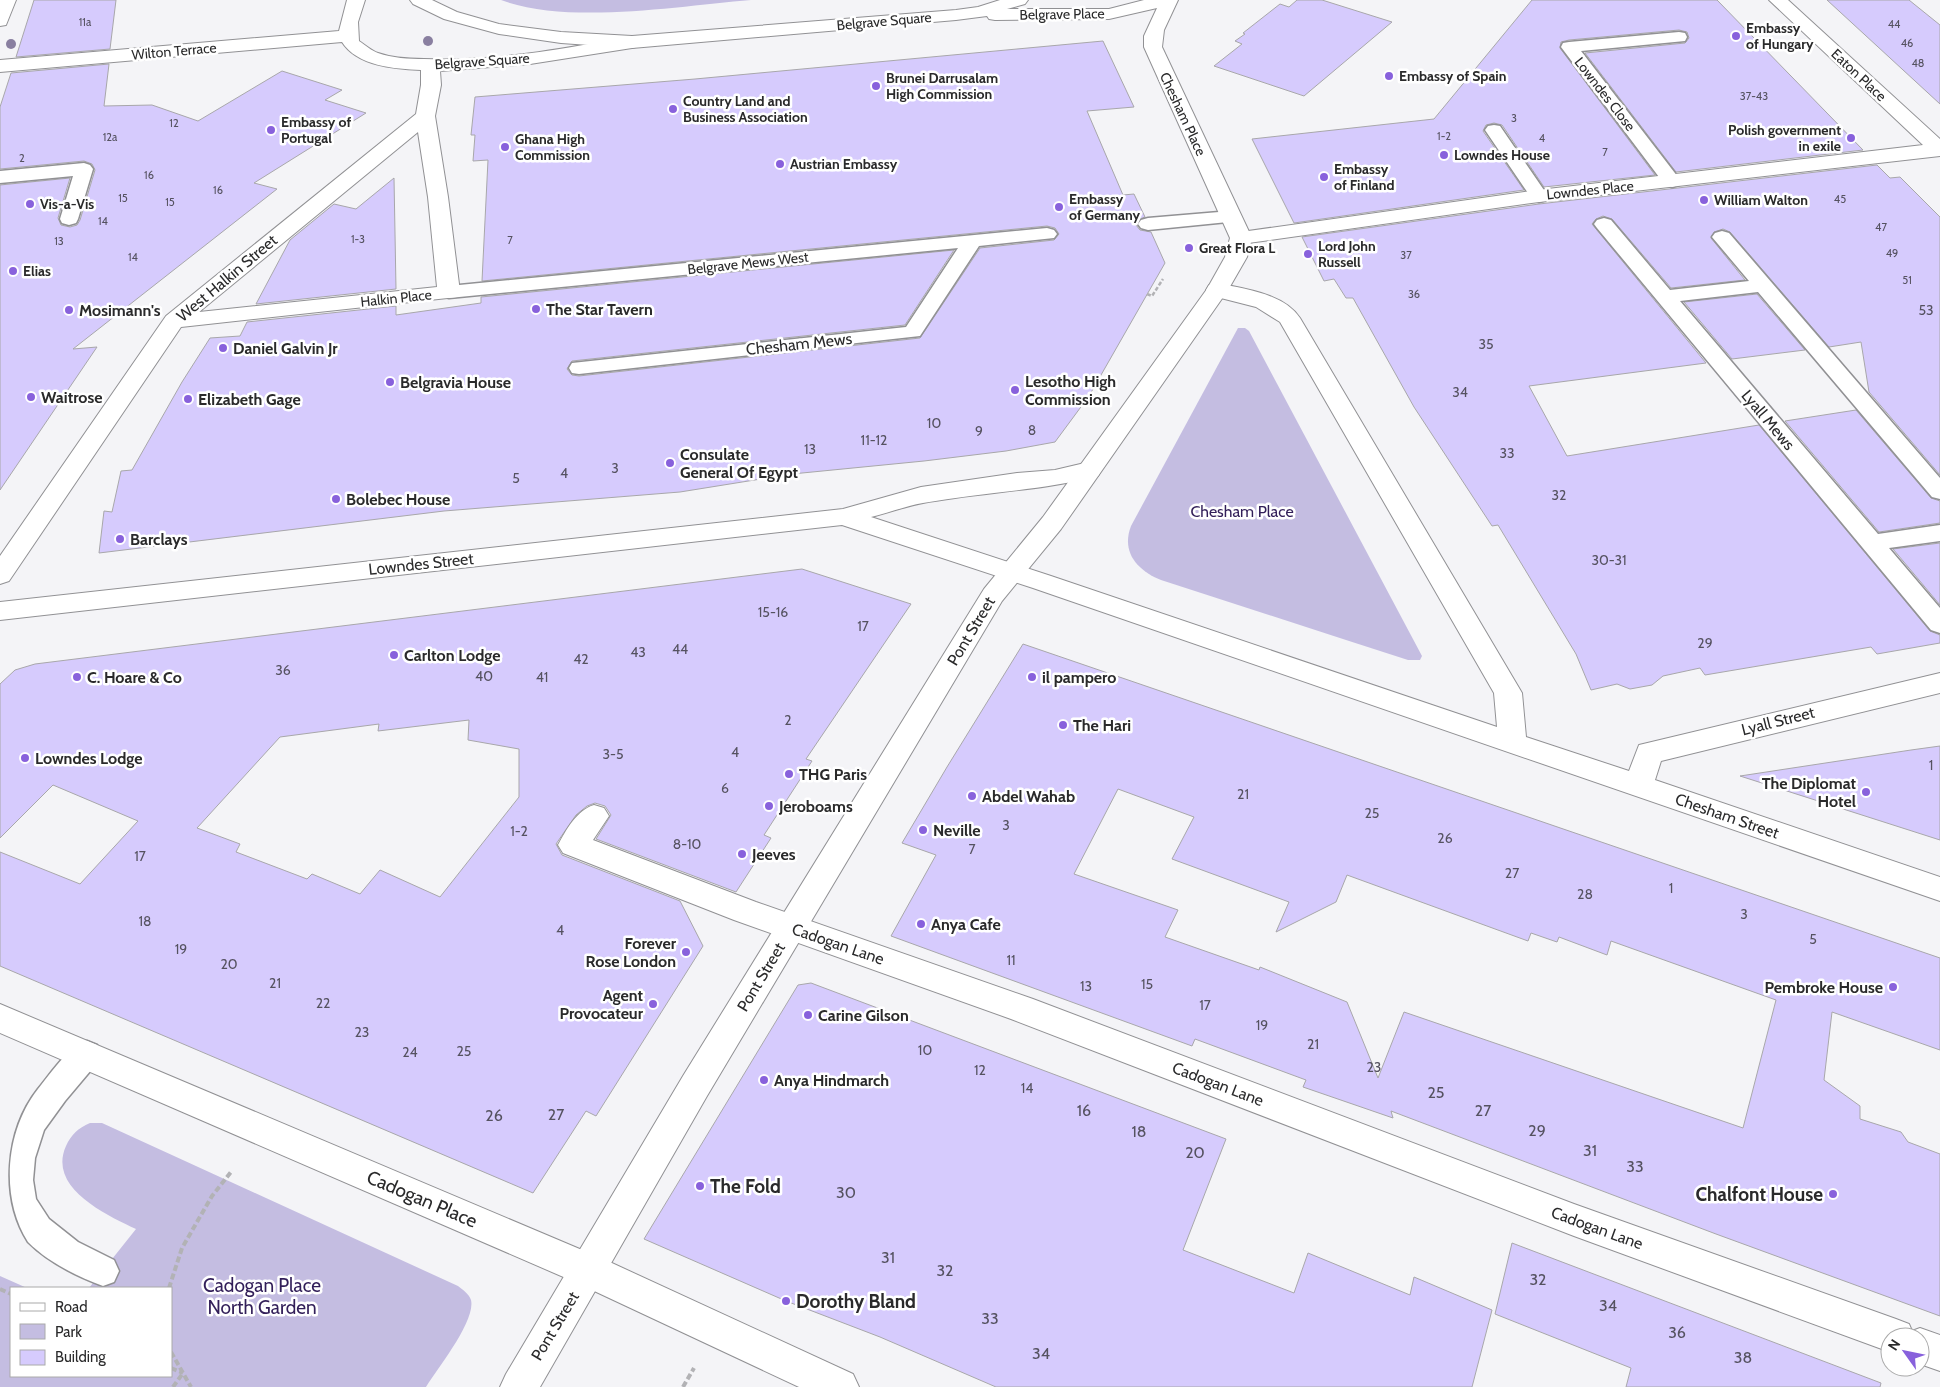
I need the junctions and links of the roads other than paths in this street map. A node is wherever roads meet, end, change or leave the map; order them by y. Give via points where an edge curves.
1 (7, 0) edge
2 (356, 0) edge
3 (419, 0) edge
4 (1019, 0) edge
5 (1168, 0) edge
6 (1778, 0) edge
7 (1109, 14) junction
8 (956, 15) junction
9 (0, 21) edge
10 (348, 36) junction
11 (1679, 37) dead end
12 (632, 42) junction
13 (1153, 46) junction
14 (430, 65) junction
15 (0, 66) edge
16 (426, 116) junction
17 (1494, 130) dead end
18 (1940, 149) edge
19 (0, 177) edge
20 (1672, 181) junction
21 (1540, 196) junction
22 (1231, 217) junction
23 (69, 219) dead end
24 (1148, 224) dead end
25 (1604, 224) dead end
26 (1047, 234) dead end
27 (1722, 237) dead end
28 (1241, 238) junction
29 (972, 242) junction
30 (1763, 285) junction
31 (1217, 290) junction
32 (449, 292) junction
33 (1665, 297) junction
34 (174, 321) junction
35 (579, 368) dead end
36 (1089, 470) junction
37 (1940, 492) edge
38 (843, 517) junction
39 (1940, 533) edge
40 (1872, 543) junction
41 (1011, 572) junction
42 (0, 575) edge
43 (0, 611) edge
44 (1940, 624) edge
45 (1940, 682) edge
46 (1513, 743) junction
47 (1639, 786) junction
48 (594, 816) dead end
49 (1940, 889) edge
50 (791, 927) junction
51 (0, 1018) edge
52 (87, 1054) junction
53 (588, 1270) junction
54 (103, 1271) dead end
55 (1880, 1331) edge
56 (518, 1387) edge
57 (840, 1387) edge

1 - 9 street
2 - 10 street
3 - 12 street, Belgrave Square via 450,17 499,30
4 - 8 street via 980,12
5 - 7 street, Belgrave Place
5 - 13 street via 1166,13 1153,33
6 - 18 street, Eaton Place
7 - 8 street, Belgrave Place
7 - 13 street, Chesham Place
8 - 12 street, Belgrave Square
10 - 14 street, Belgrave Square via 351,43 370,56 406,64
10 - 15 street, Wilton Terrace
11 - 20 lane, Lowndes Close via 1569,47
12 - 14 street, Belgrave Square via 517,60
13 - 22 street, Chesham Place
14 - 16 street, Halkin Place via 431,85
16 - 32 street, Halkin Place
16 - 34 street, West Halkin Street
17 - 21 lane
18 - 20 street, Lowndes Place
19 - 23 lane via 84,169
20 - 21 street, Lowndes Place
21 - 28 street, Lowndes Place
22 - 24 lane
22 - 28 street, Chesham Place
25 - 33 lane, Lyall Mews
26 - 29 lane, Belgrave Mews West
27 - 30 lane
28 - 31 street via 1236,257
29 - 32 lane, Belgrave Mews West
29 - 35 lane, Chesham Mews via 913,332
30 - 33 lane
30 - 37 lane
31 - 36 street
31 - 46 street via 1268,303 1289,318 1507,690
32 - 34 street, Halkin Place
33 - 40 lane, Lyall Mews
34 - 42 street, West Halkin Street
36 - 38 street via 1055,478 921,495
36 - 41 street via 1052,523
38 - 41 street
38 - 43 street, Lowndes Street
39 - 40 lane
40 - 44 lane, Lyall Mews
41 - 46 street
41 - 50 street, Pont Street via 993,595
45 - 47 street, Lyall Street via 1649,752
46 - 47 street, Chesham Street
47 - 49 street, Chesham Street
48 - 50 street, Cadogan Lane via 573,845
50 - 53 street, Pont Street
50 - 55 street, Cadogan Lane via 1022,1009 1574,1220
51 - 52 street, Cadogan Place
52 - 53 street, Cadogan Place
52 - 54 lane via 35,1118 23,1144 17,1171 19,1200 43,1236 72,1257
53 - 56 street, Pont Street
53 - 57 street, Cadogan Place

